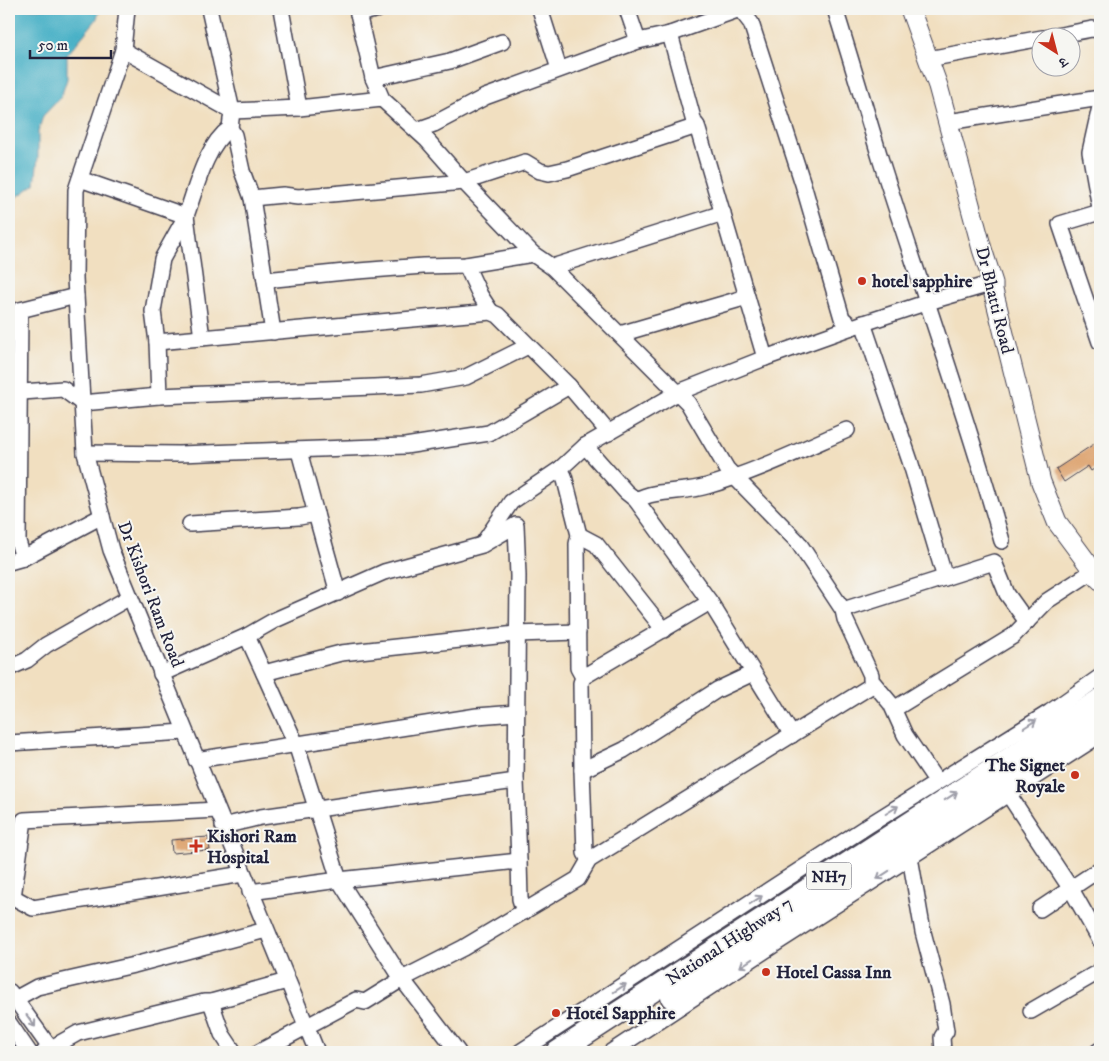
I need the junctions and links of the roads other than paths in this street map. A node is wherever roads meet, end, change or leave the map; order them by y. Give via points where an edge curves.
1 (127, 9) edge
2 (209, 9) edge
3 (281, 9) edge
4 (379, 9) edge
5 (540, 9) edge
6 (627, 9) edge
7 (740, 9) edge
8 (836, 9) edge
9 (910, 9) edge
10 (358, 12) edge
11 (1100, 30) edge
12 (1082, 31) edge
13 (670, 34) junction
14 (1032, 40) edge
15 (638, 41) junction
16 (502, 42) dead end
17 (123, 50) junction
18 (928, 59) junction
19 (559, 69) junction
20 (373, 78) junction
21 (1100, 98) edge
22 (382, 99) junction
23 (1100, 107) edge
24 (299, 108) junction
25 (232, 111) junction
26 (948, 122) junction
27 (697, 126) junction
28 (230, 128) junction
29 (417, 130) junction
30 (80, 179) junction
31 (464, 182) junction
32 (252, 198) junction
33 (1100, 208) edge
34 (1100, 212) edge
35 (723, 213) junction
36 (186, 216) junction
37 (533, 254) junction
38 (466, 265) junction
39 (552, 267) junction
40 (265, 280) junction
41 (993, 283) junction
42 (76, 296) junction
43 (747, 297) junction
44 (928, 302) junction
45 (14, 312) edge
46 (491, 312) junction
47 (858, 325) junction
48 (273, 332) junction
49 (620, 334) junction
50 (202, 338) junction
51 (157, 342) junction
52 (1100, 342) edge
53 (528, 346) junction
54 (765, 358) junction
55 (570, 386) junction
56 (14, 392) edge
57 (679, 392) junction
58 (159, 396) junction
59 (82, 403) junction
60 (847, 430) dead end
61 (608, 433) junction
62 (585, 446) junction
63 (299, 451) junction
64 (85, 453) junction
65 (560, 469) junction
66 (736, 477) junction
67 (636, 500) junction
68 (316, 514) junction
69 (102, 516) junction
70 (190, 524) dead end
71 (579, 534) junction
72 (1002, 541) dead end
73 (482, 545) junction
74 (16, 560) edge
75 (1097, 576) edge
76 (945, 578) junction
77 (338, 593) junction
78 (130, 597) junction
79 (710, 602) junction
80 (843, 610) junction
81 (1027, 622) junction
82 (664, 630) junction
83 (578, 632) junction
84 (516, 634) junction
85 (247, 636) junction
86 (9, 668) edge
87 (264, 673) junction
88 (753, 673) junction
89 (161, 674) junction
90 (584, 677) junction
91 (1100, 677) edge
92 (874, 684) junction
93 (1100, 700) edge
94 (894, 709) junction
95 (516, 713) junction
96 (1100, 721) edge
97 (185, 732) junction
98 (792, 735) junction
99 (1100, 735) edge
100 (9, 743) edge
101 (296, 744) junction
102 (196, 760) junction
103 (582, 770) junction
104 (516, 781) junction
105 (937, 782) junction
106 (1005, 789) junction
107 (217, 810) junction
108 (316, 810) junction
109 (223, 826) junction
110 (910, 857) junction
111 (589, 860) junction
112 (519, 861) junction
113 (1100, 869) edge
114 (243, 874) junction
115 (339, 880) junction
116 (1071, 889) junction
117 (250, 892) junction
118 (11, 899) edge
119 (1040, 908) dead end
120 (524, 912) junction
121 (266, 930) junction
122 (1100, 940) edge
123 (1100, 970) edge
124 (402, 980) junction
125 (287, 981) junction
126 (12, 995) edge
127 (211, 1002) junction
128 (1031, 1011) dead end
129 (9, 1023) edge
130 (307, 1028) junction
131 (1100, 1050) edge
132 (49, 1051) edge
133 (29, 1052) edge
134 (234, 1052) edge
135 (259, 1052) edge
136 (317, 1052) edge
137 (458, 1052) edge
138 (520, 1052) edge
139 (558, 1052) edge
140 (586, 1052) edge
141 (611, 1052) edge
142 (943, 1052) edge
143 (1097, 1052) edge

1 - 17 street, Dr Kishori Ram Road
2 - 25 street
3 - 24 street
4 - 10 street
5 - 19 street
6 - 15 street
7 - 13 street
7 - 47 street via 750,23 794,156 842,318
8 - 44 street
9 - 18 main road, Dr Bhatti Road
10 - 20 street
11 - 12 street
13 - 15 street
13 - 27 street
14 - 18 street
15 - 19 street
16 - 20 street via 450,61
17 - 25 street
17 - 30 street, Dr Kishori Ram Road
18 - 26 main road, Dr Bhatti Road
19 - 29 street via 484,97
20 - 22 street
21 - 26 street
22 - 24 street
22 - 29 street
23 - 33 street via 1090,152
24 - 25 street
25 - 28 street
26 - 41 main road, Dr Bhatti Road
27 - 31 street via 567,169 549,173 525,162
27 - 35 street
28 - 32 street
28 - 36 street via 210,153
29 - 31 street
30 - 36 street
30 - 42 street, Dr Kishori Ram Road via 76,190
31 - 32 street via 298,198 284,195
31 - 37 street
32 - 40 street
34 - 52 street via 1060,224
35 - 39 street
35 - 43 street
36 - 50 street
36 - 51 street via 162,259 154,311
37 - 38 street
37 - 39 street
38 - 40 street via 364,270
38 - 46 street
39 - 49 street
40 - 48 street
41 - 44 street
41 - 75 main road, Dr Bhatti Road via 1041,482 1057,522
42 - 45 street
42 - 59 street, Dr Kishori Ram Road
43 - 49 street
43 - 54 street
44 - 47 street
44 - 72 street
45 - 56 street
46 - 48 street
46 - 53 street via 498,315
47 - 54 street
47 - 76 street via 910,462
48 - 50 street
49 - 57 street
50 - 51 street
51 - 58 street
53 - 55 street
53 - 58 street via 466,377 421,385
54 - 57 street
55 - 61 street
55 - 63 street via 489,433 405,446
56 - 59 street via 63,389
56 - 74 street
57 - 61 street
57 - 66 street via 727,469
58 - 59 street
59 - 64 street, Dr Kishori Ram Road
60 - 66 street
61 - 62 street
62 - 65 street
62 - 67 street
63 - 64 street
63 - 68 street
64 - 69 street, Dr Kishori Ram Road
65 - 71 street
65 - 73 street via 511,502
66 - 67 street via 704,487 645,495
66 - 80 street via 798,542
67 - 79 street
68 - 70 street
68 - 77 street
69 - 74 street
69 - 78 street, Dr Kishori Ram Road via 110,550
71 - 82 street via 596,544
71 - 83 street
73 - 77 street via 384,572
73 - 84 street via 516,525
75 - 81 street via 1046,601
76 - 80 street
76 - 81 street via 994,562 1007,594
77 - 85 street
78 - 86 street
78 - 89 street, Dr Kishori Ram Road
79 - 82 street
79 - 88 street
80 - 92 street via 844,619
81 - 94 street via 1013,636
82 - 90 street
83 - 84 street
83 - 90 street via 578,668
84 - 87 street via 341,653
84 - 95 street
85 - 87 street
85 - 89 street
87 - 101 street
88 - 98 street
88 - 103 street via 717,690 624,750
89 - 97 street, Dr Kishori Ram Road
90 - 103 street via 581,684
105 -> 91 street
92 - 94 street
92 - 98 street
139 -> 93 highway, National Highway 7 / NH7
94 - 105 street via 905,735
95 - 101 street
95 - 104 street
96 - 106 highway, NH7
97 - 100 street
97 - 102 street, Dr Kishori Ram Road
98 - 111 street
99 - 106 street
101 - 102 street
101 - 108 street
102 - 107 street, Dr Kishori Ram Road
103 - 111 street via 585,853
104 - 108 street
104 - 112 street
138 -> 105 street
106 - 110 street
106 - 116 street
106 - 140 highway, NH7
107 - 109 street, Dr Kishori Ram Road
107 - 118 street via 24,820
108 - 109 street
108 - 115 street
109 - 114 street, Dr Kishori Ram Road
110 -> 141 street
110 - 142 street via 923,932 942,1004 946,1031 942,1037
111 - 120 street via 578,879
112 - 115 street
112 - 120 street via 520,899
113 - 116 street
114 - 117 street, Dr Kishori Ram Road
114 - 118 street via 33,908
115 - 117 street
115 - 124 street
116 - 119 street
116 - 122 street
117 - 121 street, Dr Kishori Ram Road
120 - 124 street
121 - 125 street, Dr Kishori Ram Road
121 - 126 street
123 - 128 street
124 - 130 street via 365,1002 356,1000
124 - 137 street
125 - 127 street
125 - 130 street, Dr Kishori Ram Road
126 -> 132 street
127 - 132 street via 78,1033
127 - 134 street via 222,1034
129 - 133 street
130 - 135 street
130 - 136 street, Dr Kishori Ram Road
131 - 143 street

